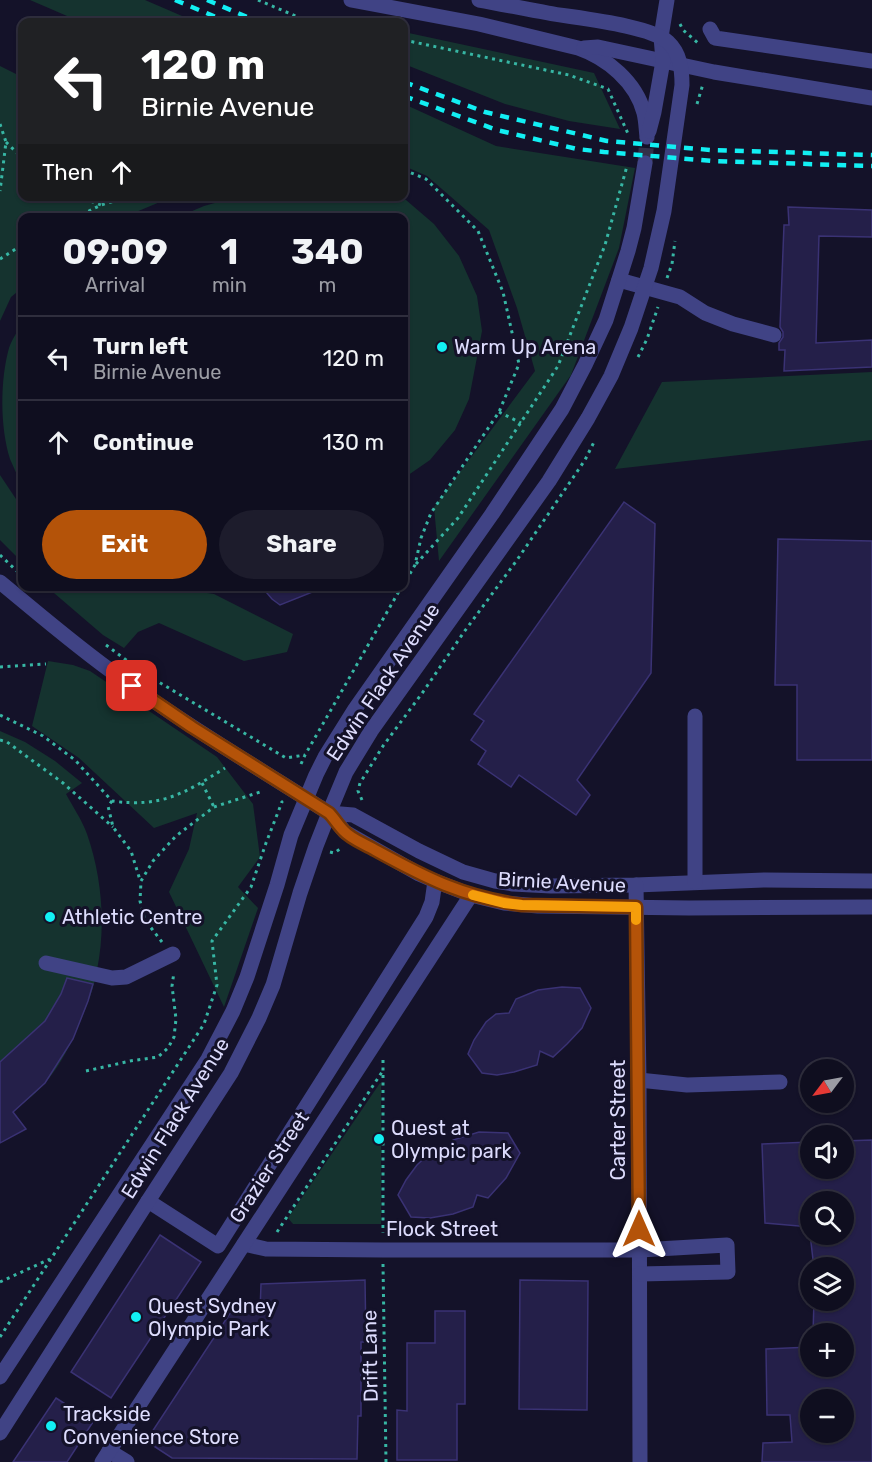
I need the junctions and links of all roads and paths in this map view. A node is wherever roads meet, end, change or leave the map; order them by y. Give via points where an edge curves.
1 (258, 0) edge
2 (351, 0) edge
3 (479, 0) edge
4 (667, 0) edge
5 (300, 18) edge
6 (679, 22) dead end
7 (710, 29) dead end
8 (661, 37) junction
9 (408, 41) edge
10 (578, 48) junction
11 (705, 49) dead end
12 (663, 61) junction
13 (872, 61) edge
14 (681, 64) junction
15 (872, 98) edge
16 (0, 124) edge
17 (629, 136) dead end
18 (6, 142) junction
19 (18, 154) edge
20 (628, 162) dead end
21 (645, 163) tunnel mouth
22 (408, 172) edge
23 (0, 190) edge
24 (89, 201) edge
25 (116, 201) edge
26 (101, 206) junction
27 (86, 213) edge
28 (18, 248) edge
29 (0, 259) edge
30 (619, 280) junction
31 (645, 288) junction
32 (774, 334) dead end
33 (500, 412) junction
34 (521, 423) junction
35 (0, 555) edge
36 (415, 565) junction
37 (18, 572) edge
38 (408, 577) edge
39 (0, 582) edge
40 (400, 591) edge
41 (99, 640) dead end
42 (46, 664) dead end
43 (0, 667) edge
44 (137, 668) dead end
45 (147, 675) dead end
46 (0, 716) edge
47 (695, 716) dead end
48 (0, 740) edge
49 (305, 754) junction
50 (301, 764) dead end
51 (227, 766) dead end
52 (202, 783) junction
53 (265, 790) dead end
54 (307, 799) junction
55 (360, 799) dead end
56 (112, 801) junction
57 (282, 802) dead end
58 (371, 805) dead end
59 (214, 807) junction
60 (329, 813) junction
61 (113, 827) junction
62 (340, 849) dead end
63 (334, 853) dead end
64 (463, 872) junction
65 (141, 880) junction
66 (872, 881) edge
67 (435, 882) junction
68 (695, 882) junction
69 (636, 885) junction
70 (464, 892) junction
71 (636, 907) junction
72 (872, 907) edge
73 (173, 954) junction
74 (46, 963) dead end
75 (383, 1053) dead end
76 (86, 1071) dead end
77 (383, 1071) junction
78 (639, 1080) junction
79 (780, 1082) dead end
80 (148, 1201) junction
81 (244, 1244) junction
82 (266, 1249) junction
83 (383, 1250) junction
84 (640, 1250) junction
85 (52, 1257) junction
86 (640, 1274) junction
87 (0, 1282) edge
88 (0, 1337) edge
89 (0, 1377) edge
90 (0, 1432) edge
91 (106, 1457) edge
92 (127, 1462) edge
93 (386, 1462) edge
94 (640, 1462) edge

1 - 5 path
2 - 10 street
3 - 8 street via 611,23
4 - 8 street
6 - 11 path
7 - 13 street via 715,38
8 - 12 street
8 - 14 street via 673,47
9 - 17 path via 569,75 608,89
10 - 12 street via 598,47
10 - 12 street via 599,57 623,76 644,113 647,137
12 - 14 street
14 - 15 street
14 - 31 street, Edwin Flack Avenue via 681,94 664,212
16 - 18 path
18 - 19 path
18 - 23 path
20 - 34 path via 605,245 558,366
21 - 30 street, Edwin Flack Avenue via 634,228
22 - 33 path via 426,179 478,231 502,292 519,364
24 - 26 path
25 - 26 path
26 - 27 path
28 - 29 path
30 - 31 street
30 - 54 street, Edwin Flack Avenue via 606,320 562,409 355,709 325,757
31 - 32 street via 680,297 733,324
31 - 60 street, Edwin Flack Avenue via 611,376 588,418 549,481 371,731 346,772
33 - 34 path
33 - 36 path via 431,513
34 - 36 path via 458,518
35 - 37 path
36 - 38 path
39 - 54 street via 117,676
40 - 49 path
41 - 44 path
42 - 43 path
45 - 49 path via 286,759
46 - 56 path via 43,736 75,760
47 - 68 street
48 - 61 path via 63,783
49 - 50 path
51 - 52 path
52 - 56 path via 151,803
52 - 59 path
53 - 59 path
54 - 60 street
54 - 89 street, Edwin Flack Avenue via 291,835 259,943 233,1011 208,1059
55 - 58 path
56 - 61 path via 108,806
57 - 85 path via 251,886 212,941 217,985 204,1024
59 - 65 path via 176,836
60 - 64 street, Birnie Avenue via 353,814
60 - 67 street, Birnie Avenue via 345,832
60 - 80 street, Edwin Flack Avenue via 259,1018 231,1073
61 - 65 path via 131,850
62 - 63 path
64 - 69 street, Birnie Avenue via 530,886
64 - 70 street, Grazier Street
65 - 73 path via 140,901 146,920
66 - 68 street, Birnie Avenue
67 - 70 street, Birnie Avenue
67 - 80 street via 426,917 218,1246
68 - 69 street, Birnie Avenue
69 - 71 street, Carter Street
70 - 71 street, Birnie Avenue via 522,905
70 - 81 street, Grazier Street
71 - 72 street, Birnie Avenue
71 - 78 street, Carter Street
73 - 74 street via 126,977 112,978
73 - 76 path via 176,1019 168,1048 158,1057
75 - 77 path, Drift Lane
77 - 82 path
77 - 83 path, Drift Lane
78 - 79 street via 687,1085
78 - 84 street, Carter Street
80 - 90 street, Edwin Flack Avenue
81 - 82 street, Flock Street
81 - 91 street, Grazier Street
82 - 83 street, Flock Street
83 - 84 street, Flock Street
83 - 93 path, Drift Lane
84 - 86 street, Carter Street
84 - 86 street, Flock Street via 727,1245 728,1272
85 - 87 path
85 - 88 path
86 - 94 street, Carter Street
91 - 92 street

